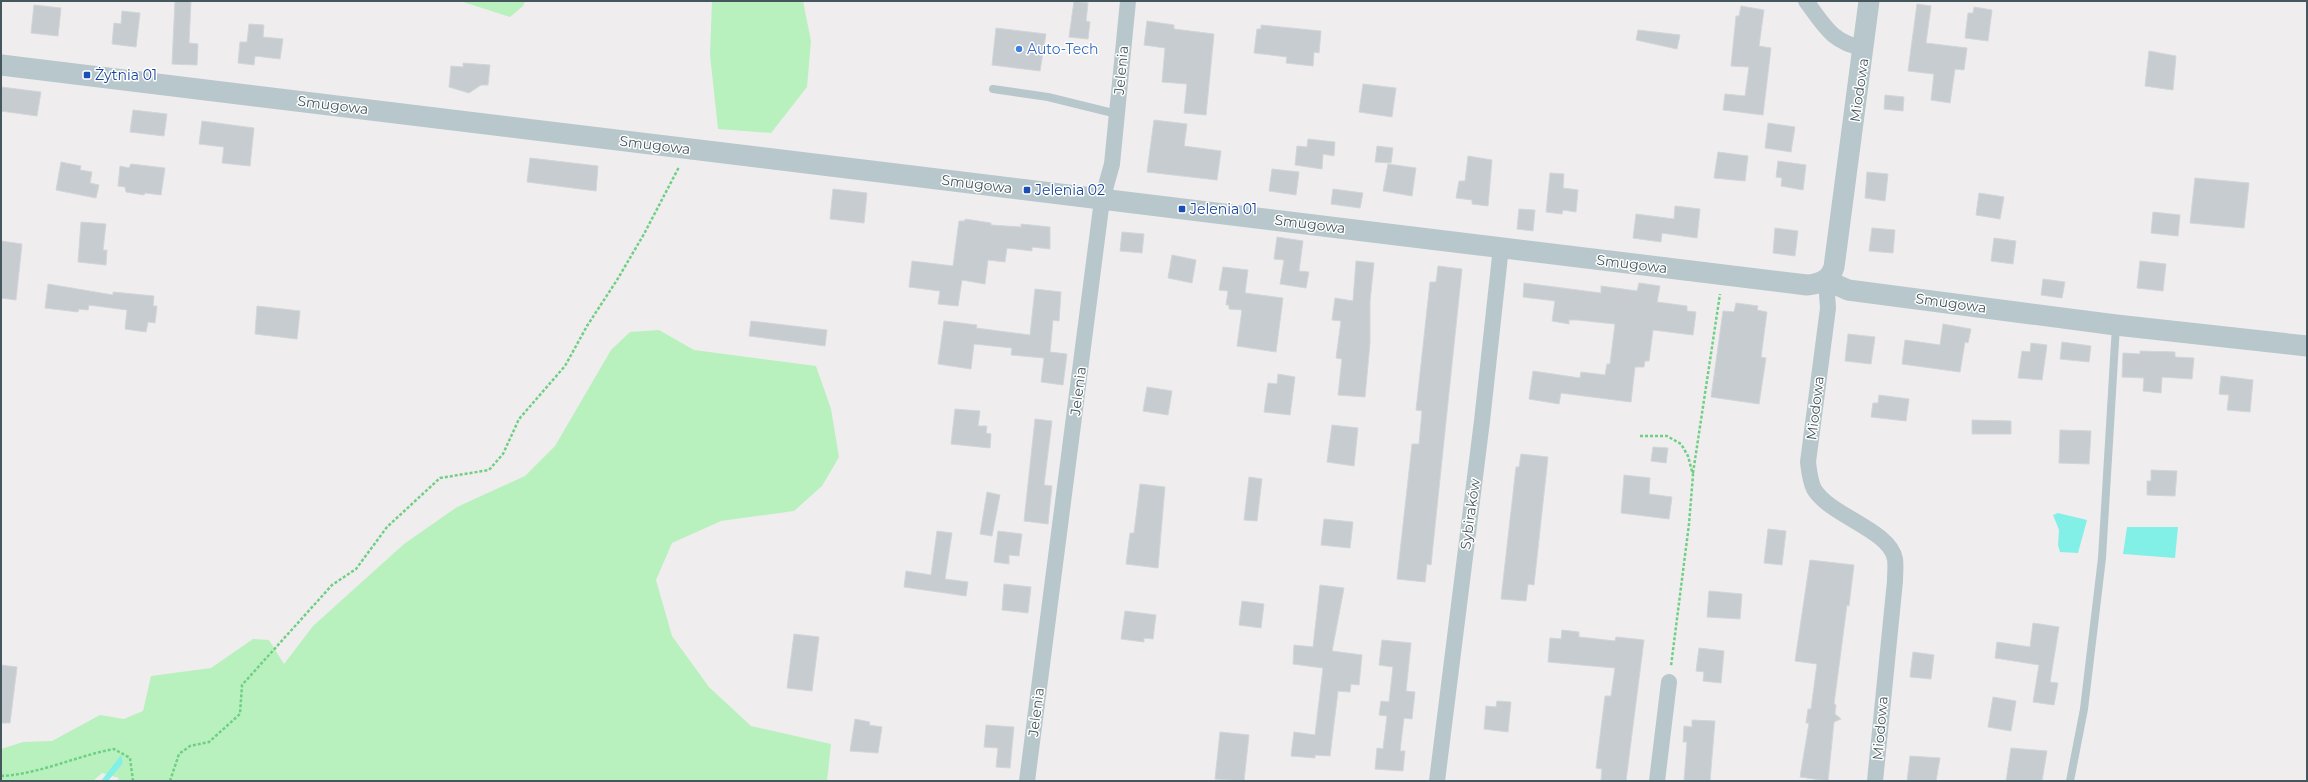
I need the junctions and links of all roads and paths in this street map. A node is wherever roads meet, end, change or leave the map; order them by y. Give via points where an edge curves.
1 (1128, 1) edge
2 (1806, 1) edge
3 (1869, 1) edge
4 (1864, 48) junction
5 (1, 65) edge
6 (993, 89) dead end
7 (1117, 114) junction
8 (680, 165) dead end
9 (1102, 200) junction
10 (1501, 247) junction
11 (1724, 276) junction
12 (1826, 280) junction
13 (2116, 325) junction
14 (2307, 346) edge
15 (1640, 436) dead end
16 (1693, 476) junction
17 (1669, 682) joint
18 (1, 776) edge
19 (133, 781) edge
20 (170, 781) edge
21 (1027, 781) edge
22 (1437, 781) edge
23 (1657, 781) edge
24 (1875, 781) edge
25 (2070, 781) edge

1 - 7 street, Jelenia
2 - 4 street via 1835,38 1844,44
3 - 4 street, Miodowa
4 - 12 street, Miodowa via 1839,244 1833,270
5 - 9 street, Smugowa
6 - 7 lane via 1048,97
7 - 9 street, Jelenia via 1112,164
8 - 20 path via 644,234 586,326 565,366 519,419 503,454 489,470 440,478 387,527 356,569 332,585 242,685 240,714 209,742 190,746 179,754
9 - 10 street, Smugowa
9 - 21 street, Jelenia
10 - 11 street, Smugowa
10 - 22 street, Sybiraków
11 - 12 street, Smugowa via 1807,285
11 - 16 path
12 - 13 street, Smugowa via 1848,290
12 - 24 street, Miodowa via 1828,308 1808,462 1809,476 1814,490 1831,507 1871,531 1891,550 1895,559
13 - 14 street, Smugowa
13 - 25 lane via 2102,558 2084,709
15 - 16 path via 1667,436 1681,444 1688,456
16 - 17 path
17 - 23 street
18 - 19 path via 27,774 92,753 114,749 130,758

